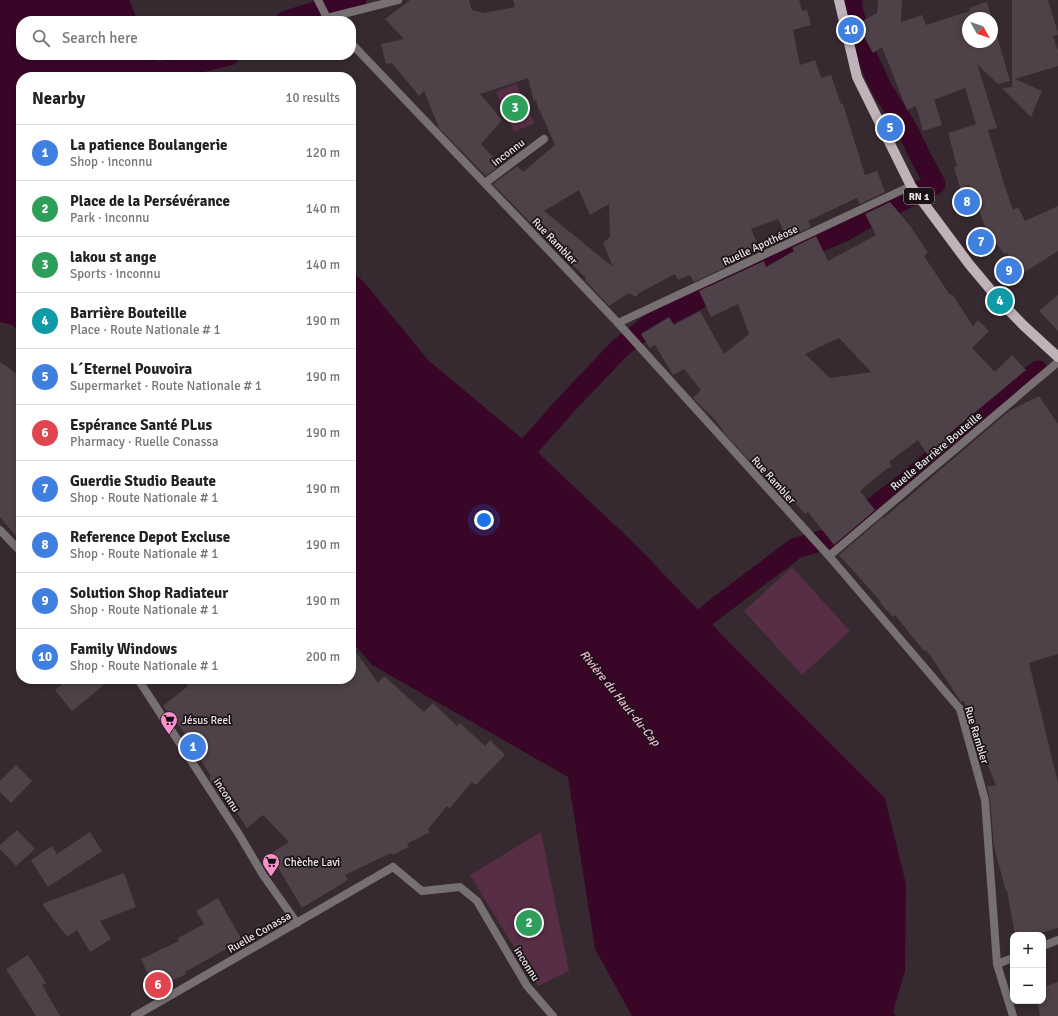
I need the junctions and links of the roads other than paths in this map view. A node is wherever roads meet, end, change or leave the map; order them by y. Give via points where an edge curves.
1 (318, 0) edge
2 (398, 0) edge
3 (839, 0) edge
4 (326, 16) edge
5 (342, 16) edge
6 (356, 48) edge
7 (544, 139) dead end
8 (485, 183) junction
9 (911, 186) junction
10 (618, 323) junction
11 (1058, 357) edge
12 (1058, 362) edge
13 (0, 530) edge
14 (16, 547) edge
15 (829, 556) junction
16 (141, 684) edge
17 (393, 867) joint
18 (297, 923) junction
19 (1058, 940) edge
20 (1046, 945) edge
21 (1010, 959) edge
22 (997, 964) junction
23 (135, 1016) edge
24 (553, 1016) edge
25 (1014, 1016) edge

1 - 4 street
2 - 5 street
3 - 9 main road, RN 1 via 857,77
6 - 8 street, Rue Rambler
7 - 8 street, inconnu
8 - 10 street, Rue Rambler
9 - 10 street, Ruelle Apothéose
9 - 11 main road, RN 1 via 1000,301
10 - 15 street, Rue Rambler
12 - 15 street, Ruelle Barrière Bouteille
13 - 14 street
15 - 22 street, Rue Rambler via 960,708 985,800
16 - 18 street, inconnu
17 - 18 street, Ruelle Conassa
17 - 24 street, inconnu via 422,891 460,887 477,901 527,986
18 - 23 street, Ruelle Conassa
19 - 20 street
21 - 22 street
22 - 25 street, Rue Rambler

